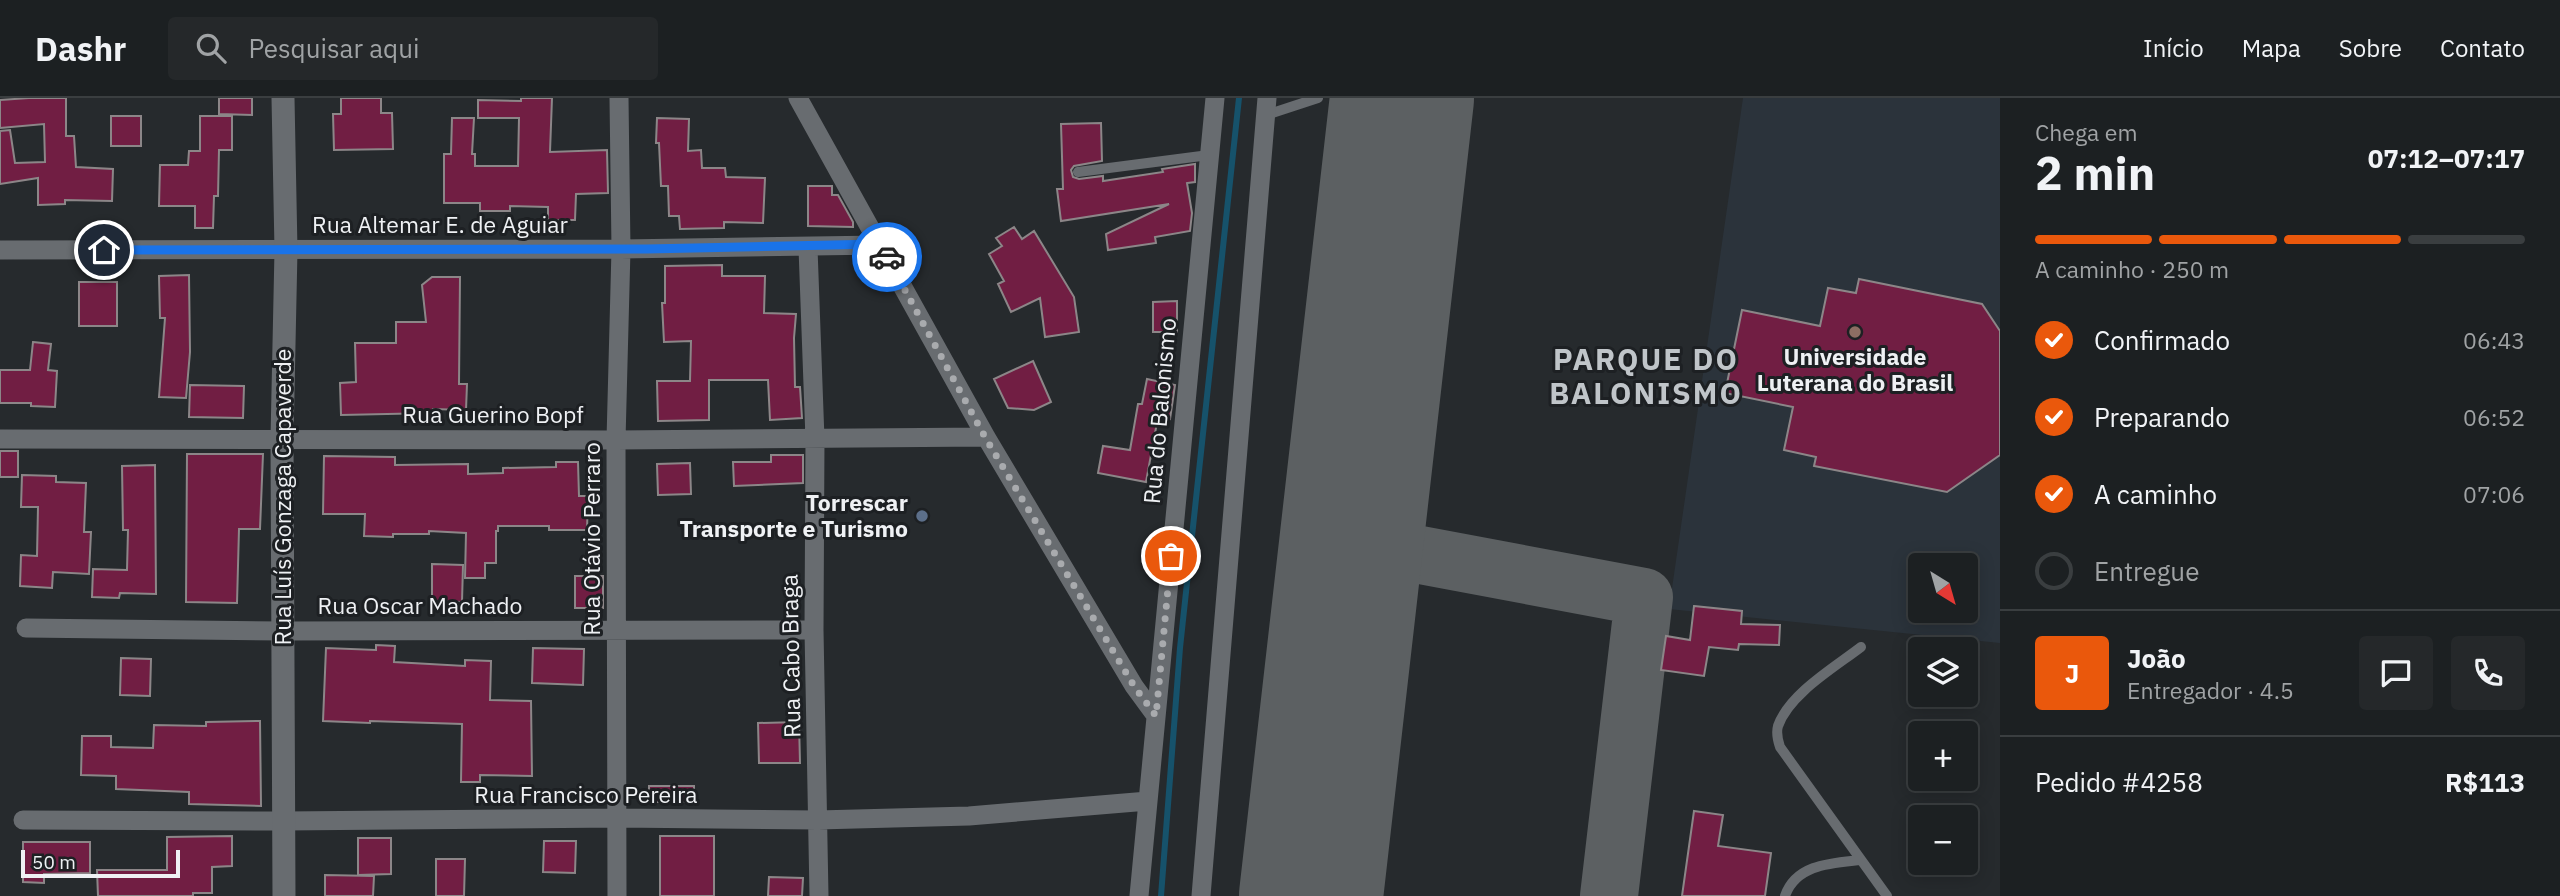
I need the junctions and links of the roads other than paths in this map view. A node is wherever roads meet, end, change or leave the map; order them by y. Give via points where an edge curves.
1 (284, 98) edge
2 (619, 98) edge
3 (797, 98) edge
4 (1215, 98) edge
5 (1318, 98) edge
6 (1266, 107) edge
7 (1209, 155) junction
8 (1078, 172) dead end
9 (880, 244) junction
10 (808, 248) junction
11 (621, 249) junction
12 (0, 250) edge
13 (286, 250) junction
14 (985, 437) junction
15 (0, 439) edge
16 (282, 439) junction
17 (815, 439) junction
18 (616, 440) junction
19 (26, 628) dead end
20 (814, 630) junction
21 (283, 631) junction
22 (616, 631) junction
23 (1861, 647) dead end
24 (1156, 716) junction
25 (1148, 801) junction
26 (617, 818) junction
27 (23, 820) dead end
28 (818, 820) junction
29 (284, 821) junction
30 (1860, 860) junction
31 (284, 896) edge
32 (617, 896) edge
33 (819, 896) edge
34 (1139, 896) edge
35 (1201, 896) edge
36 (1785, 896) edge
37 (1887, 896) edge

1 - 13 street, Rua Luís Gonzaga Capaverde
2 - 11 street, Rua Otávio Perraro
3 - 9 street
4 - 7 street, Rua do Balonismo
5 - 6 lane
6 - 35 street
7 - 8 lane
7 - 24 street, Rua do Balonismo
9 - 10 street, Rua Altemar E. de Aguiar
9 - 14 street
10 - 11 street, Rua Altemar E. de Aguiar
10 - 17 street, Rua Cabo Braga
11 - 13 street, Rua Altemar E. de Aguiar
11 - 18 street, Rua Otávio Perraro
12 - 13 street, Rua Altemar E. de Aguiar
13 - 16 street, Rua Luís Gonzaga Capaverde
14 - 17 street, Rua Guerino Bopf
14 - 24 street
15 - 16 street, Rua Guerino Bopf
16 - 18 street, Rua Guerino Bopf
16 - 21 street, Rua Luís Gonzaga Capaverde
17 - 18 street, Rua Guerino Bopf
17 - 20 street, Rua Cabo Braga
18 - 22 street, Rua Otávio Perraro
19 - 21 street, Rua Oscar Machado
20 - 22 street, Rua Oscar Machado
20 - 28 street, Rua Cabo Braga
21 - 22 street, Rua Oscar Machado
21 - 29 street, Rua Luís Gonzaga Capaverde
22 - 26 street, Rua Otávio Perraro
23 - 30 lane via 1799,695 1777,726 1780,747
24 - 25 street, Rua do Balonismo
25 - 28 street, Rua Francisco Pereira via 969,816
25 - 34 street, Rua do Balonismo
26 - 28 street, Rua Francisco Pereira
26 - 29 street, Rua Francisco Pereira
26 - 32 street, Rua Otávio Perraro
27 - 29 street, Rua Francisco Pereira
28 - 33 street, Rua Cabo Braga
29 - 31 street, Rua Luís Gonzaga Capaverde
30 - 36 lane via 1816,866 1800,874
30 - 37 lane

